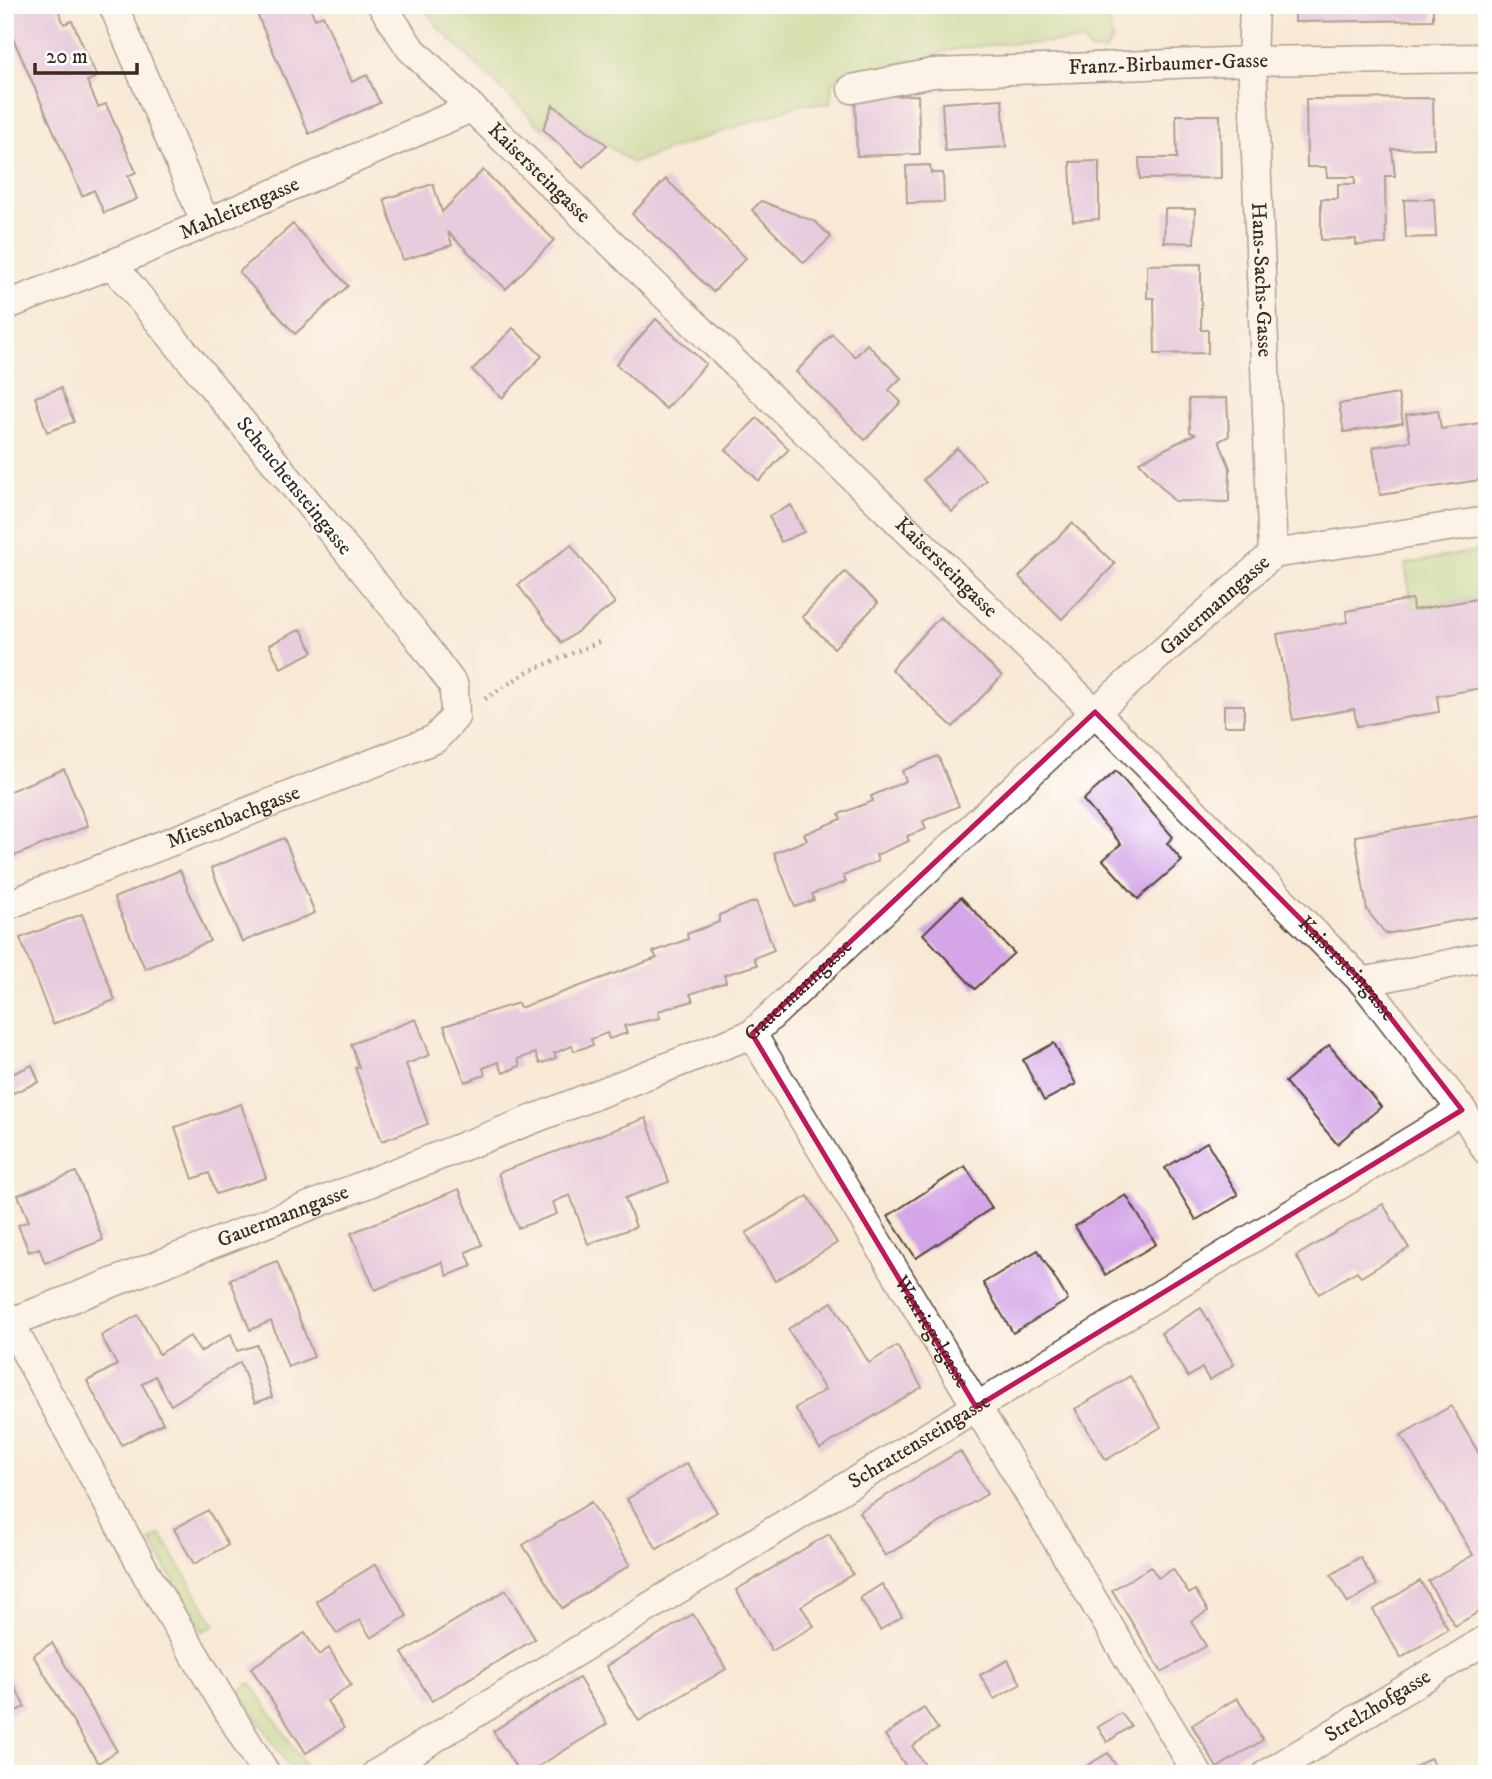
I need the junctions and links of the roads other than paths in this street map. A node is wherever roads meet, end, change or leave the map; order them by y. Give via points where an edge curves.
1 (113, 5) edge
2 (382, 5) edge
3 (1254, 5) edge
4 (1487, 58) edge
5 (1252, 61) junction
6 (852, 89) dead end
7 (471, 108) junction
8 (205, 222) junction
9 (112, 264) junction
10 (5, 306) edge
11 (1487, 521) edge
12 (1273, 554) junction
13 (1095, 712) junction
14 (455, 717) joint
15 (5, 906) edge
16 (1487, 956) edge
17 (1363, 982) junction
18 (751, 1034) junction
19 (1462, 1110) junction
20 (1487, 1151) edge
21 (7, 1319) edge
22 (976, 1407) junction
23 (1487, 1639) edge
24 (266, 1774) edge
25 (376, 1774) edge
26 (1198, 1774) edge
27 (1267, 1774) edge

1 - 8 street
2 - 7 street, Kaisersteingasse via 411,48
3 - 5 street, Hans-Sachs-Gasse
4 - 5 street, Franz-Birbaumer-Gasse
5 - 6 street, Franz-Birbaumer-Gasse via 933,73
5 - 12 street, Hans-Sachs-Gasse
7 - 8 street, Mahleitengasse
7 - 13 street, Kaisersteingasse
8 - 9 street, Mahleitengasse
9 - 10 street, Mahleitengasse
9 - 14 street, Scheuchensteingasse via 414,632 454,686
11 - 12 street, Gauermanngasse
12 - 13 street, Gauermanngasse
13 - 17 street, Kaisersteingasse
13 - 18 street, Gauermanngasse
14 - 15 street, Miesenbachgasse via 435,739
16 - 17 street
17 - 19 street, Kaisersteingasse
18 - 21 street, Gauermanngasse
18 - 22 street, Waxriegelgasse
19 - 20 street, Kaisersteingasse
19 - 22 street, Schrattensteingasse
21 - 24 street via 148,1577
22 - 25 street, Schrattensteingasse
22 - 26 street, Waxriegelgasse
23 - 27 street, Strelzhofgasse

